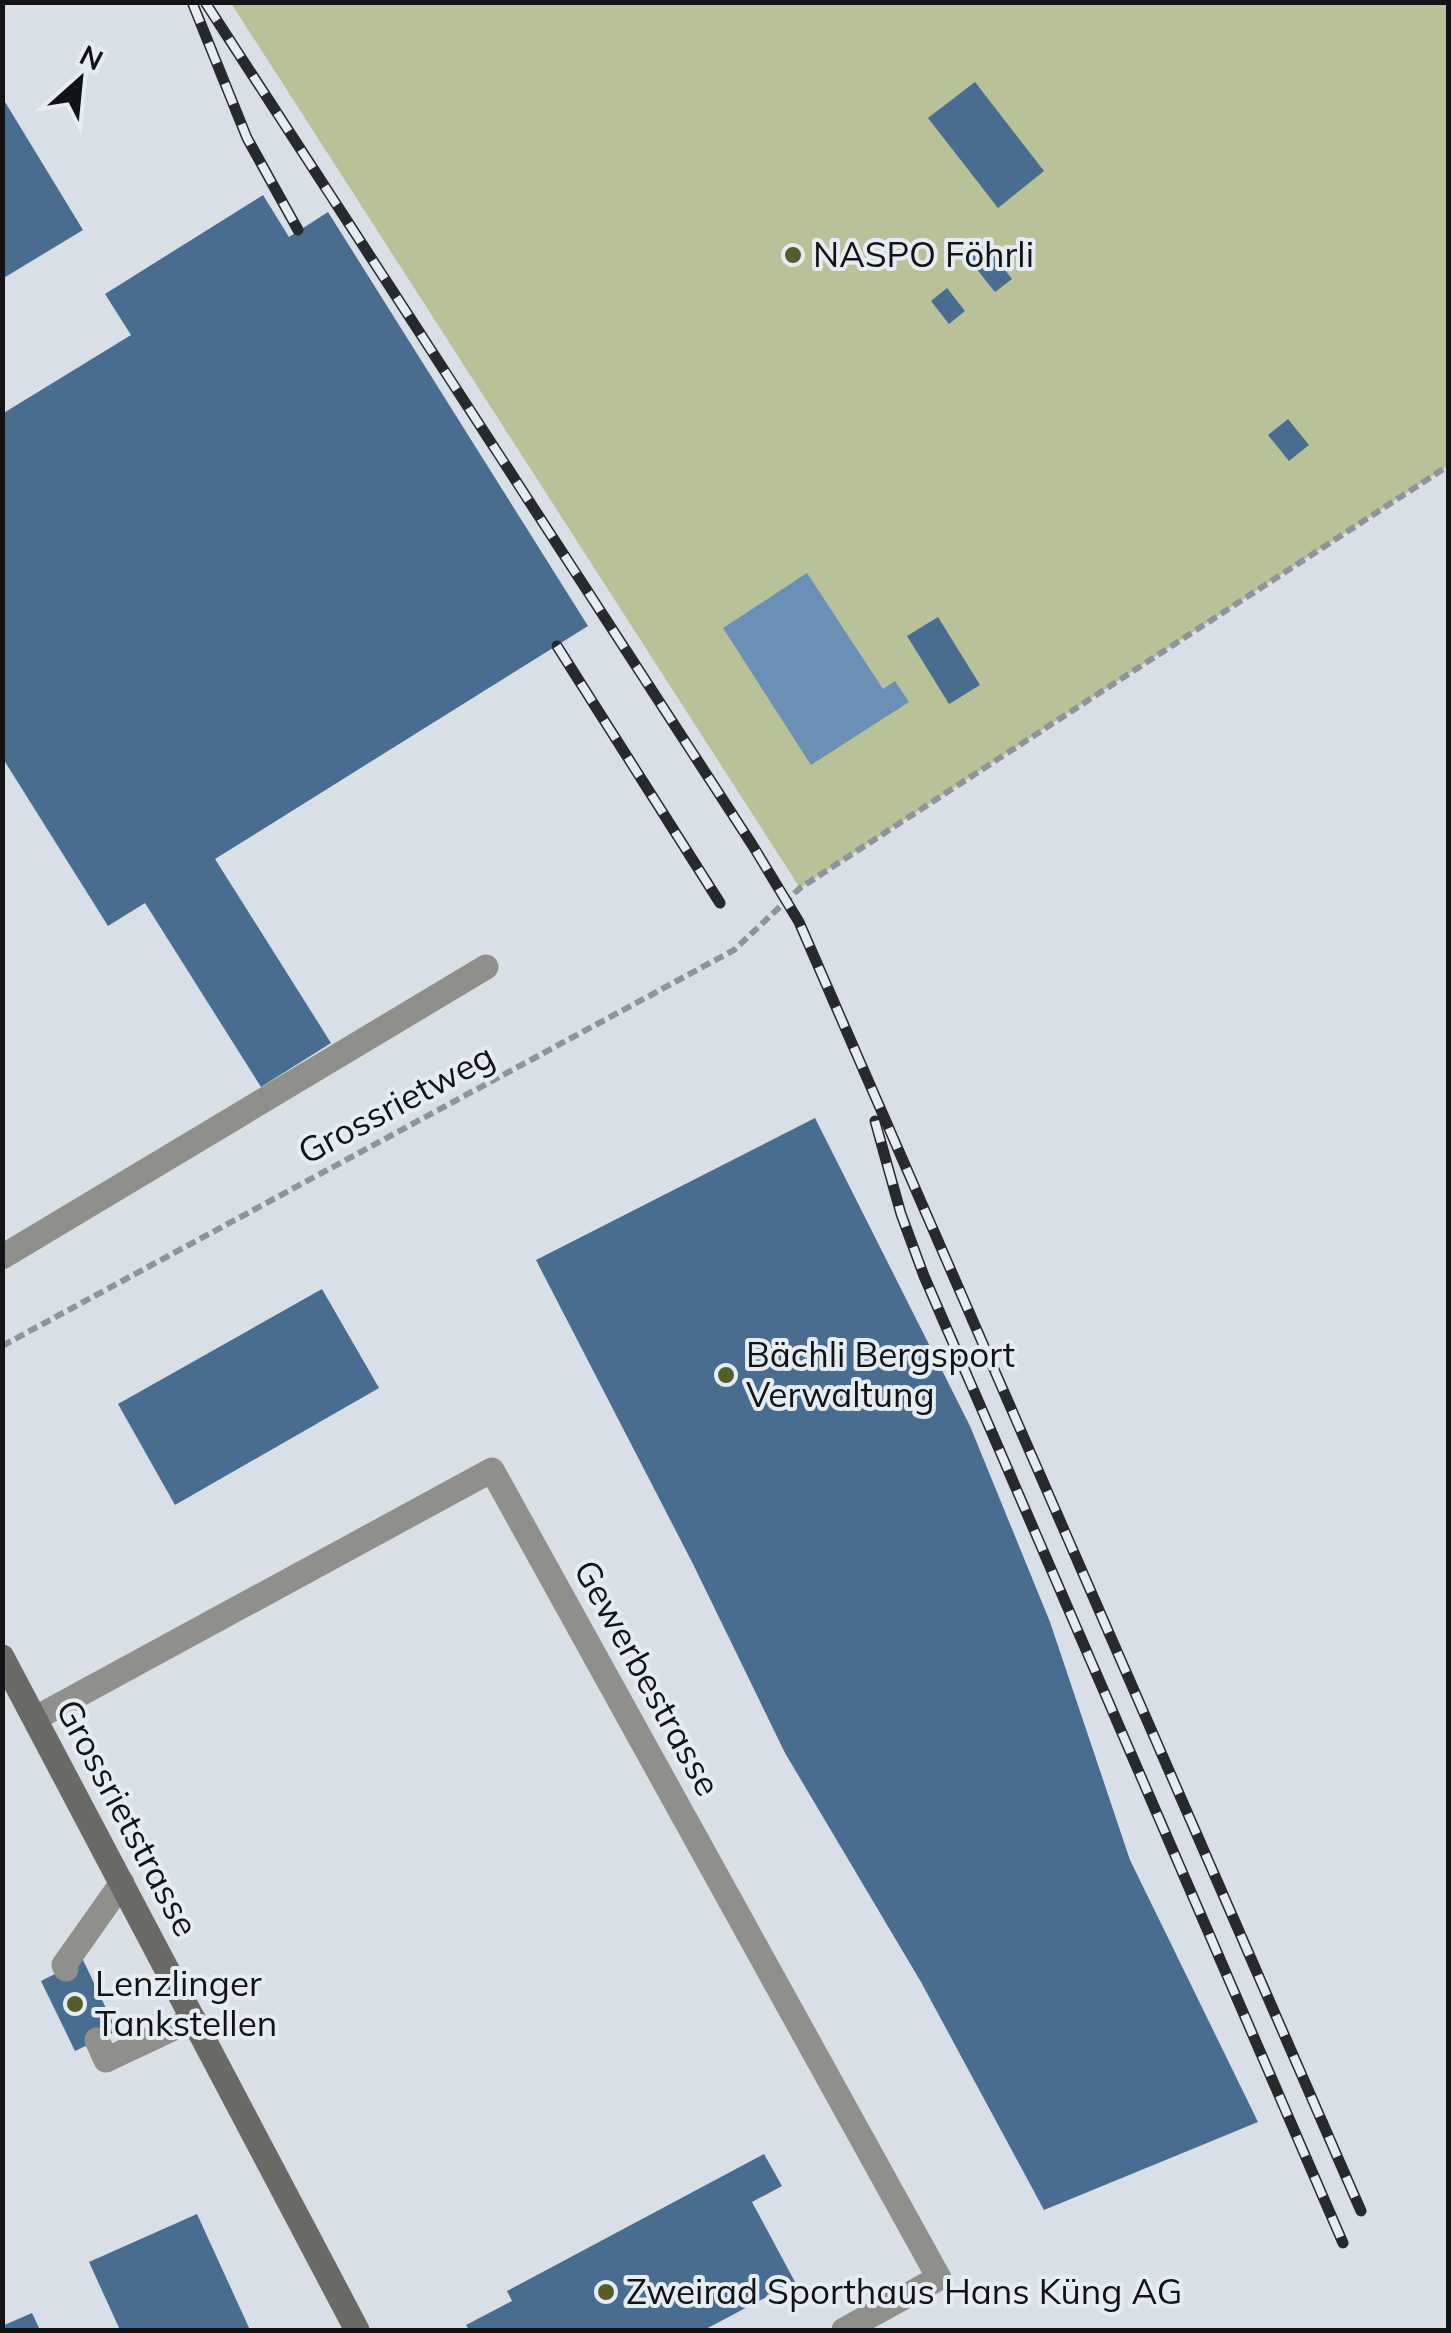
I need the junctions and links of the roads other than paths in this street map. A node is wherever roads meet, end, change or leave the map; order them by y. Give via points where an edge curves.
1 (486, 967) dead end
2 (2, 1257) edge
3 (2, 1657) edge
4 (36, 1718) junction
5 (122, 1883) junction
6 (66, 1969) dead end
7 (193, 2019) junction
8 (97, 2040) dead end
9 (357, 2330) edge
10 (844, 2330) edge

1 - 2 street
3 - 4 street, Grossrietstrasse
4 - 5 street, Grossrietstrasse
4 - 10 street, Gewerbestrasse via 492,1470 939,2278
5 - 6 street
5 - 7 street, Grossrietstrasse
7 - 8 street via 106,2060
7 - 9 street, Grossrietstrasse

